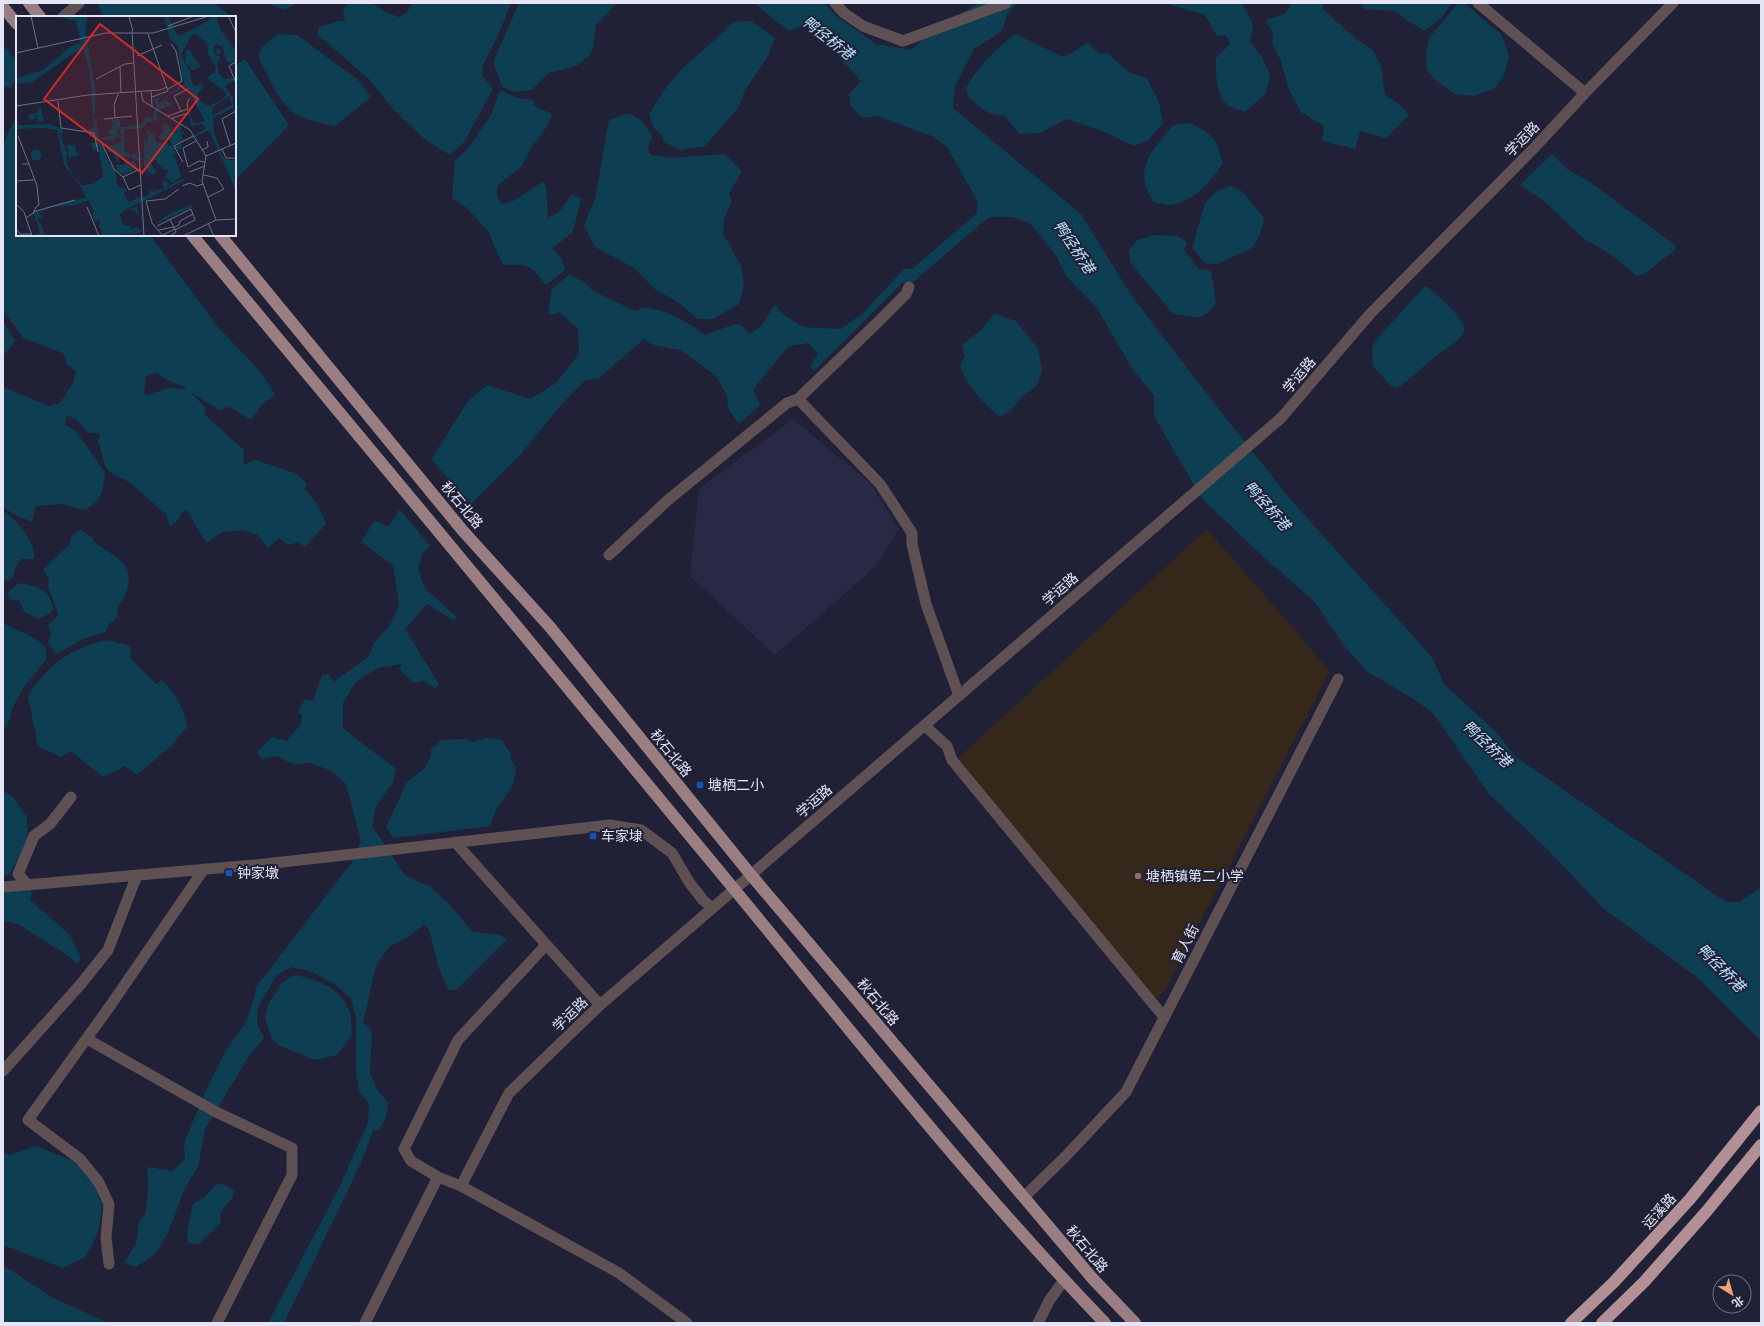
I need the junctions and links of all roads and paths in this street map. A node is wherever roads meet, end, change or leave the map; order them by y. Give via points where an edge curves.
1 (29, 3) edge
2 (79, 3) edge
3 (835, 3) edge
4 (1006, 3) edge
5 (1478, 3) edge
6 (1673, 3) edge
7 (3, 7) edge
8 (39, 16) edge
9 (64, 16) edge
10 (16, 23) edge
11 (1585, 93) junction
12 (193, 236) edge
13 (221, 236) edge
14 (909, 286) dead end
15 (798, 399) junction
16 (609, 555) dead end
17 (1338, 679) dead end
18 (960, 696) junction
19 (925, 726) junction
20 (71, 797) dead end
21 (455, 842) junction
22 (204, 869) junction
23 (137, 875) junction
24 (751, 876) junction
25 (28, 885) junction
26 (3, 887) edge
27 (734, 889) junction
28 (712, 908) junction
29 (546, 945) junction
30 (600, 1005) junction
31 (1164, 1017) junction
32 (87, 1039) junction
33 (3, 1070) edge
34 (1761, 1111) edge
35 (1761, 1145) edge
36 (438, 1177) junction
37 (461, 1186) junction
38 (1024, 1197) junction
39 (108, 1264) dead end
40 (1064, 1280) junction
41 (217, 1323) edge
42 (365, 1323) edge
43 (687, 1323) edge
44 (1038, 1323) edge
45 (1105, 1323) edge
46 (1134, 1323) edge
47 (1571, 1323) edge
48 (1602, 1323) edge

1 - 8 main road
2 - 9 street
3 - 4 street via 862,26 903,41
5 - 11 street
6 - 11 street, 学运路
7 - 10 main road
11 - 18 street, 学运路 via 1370,314 1281,418
12 - 27 main road
13 - 24 main road, 秋石北路 via 463,531 550,627
14 - 15 street via 906,294
15 - 16 street via 787,403 668,500
15 - 18 street via 880,484 912,533 912,544 926,604
17 - 31 street, 育人街
18 - 19 street, 学运路
19 - 24 street, 学运路
19 - 31 street via 947,746 952,760
20 - 25 street via 50,824 34,836 18,874
21 - 22 street
21 - 28 street via 610,824 641,830 672,853 689,882
21 - 29 street
22 - 23 street
22 - 32 street
23 - 25 street
23 - 33 street via 108,950 81,984
24 - 27 street, 学运路
24 - 38 main road, 秋石北路
25 - 26 street
27 - 28 street, 学运路
27 - 40 main road via 903,1097
28 - 30 street, 学运路
29 - 30 street
29 - 36 street via 458,1040 404,1149 411,1161
30 - 37 street, 学运路 via 510,1093
31 - 38 street, 育人街 via 1126,1092
32 - 39 street via 28,1120 80,1159 98,1181 109,1204 106,1238
32 - 41 street via 216,1112 292,1148 292,1175
34 - 47 highway, 运溪路 via 1690,1199 1614,1282
35 - 48 highway via 1649,1276
36 - 37 street
36 - 42 street
37 - 43 street via 620,1273
38 - 46 main road, 秋石北路
40 - 44 street
40 - 45 main road

